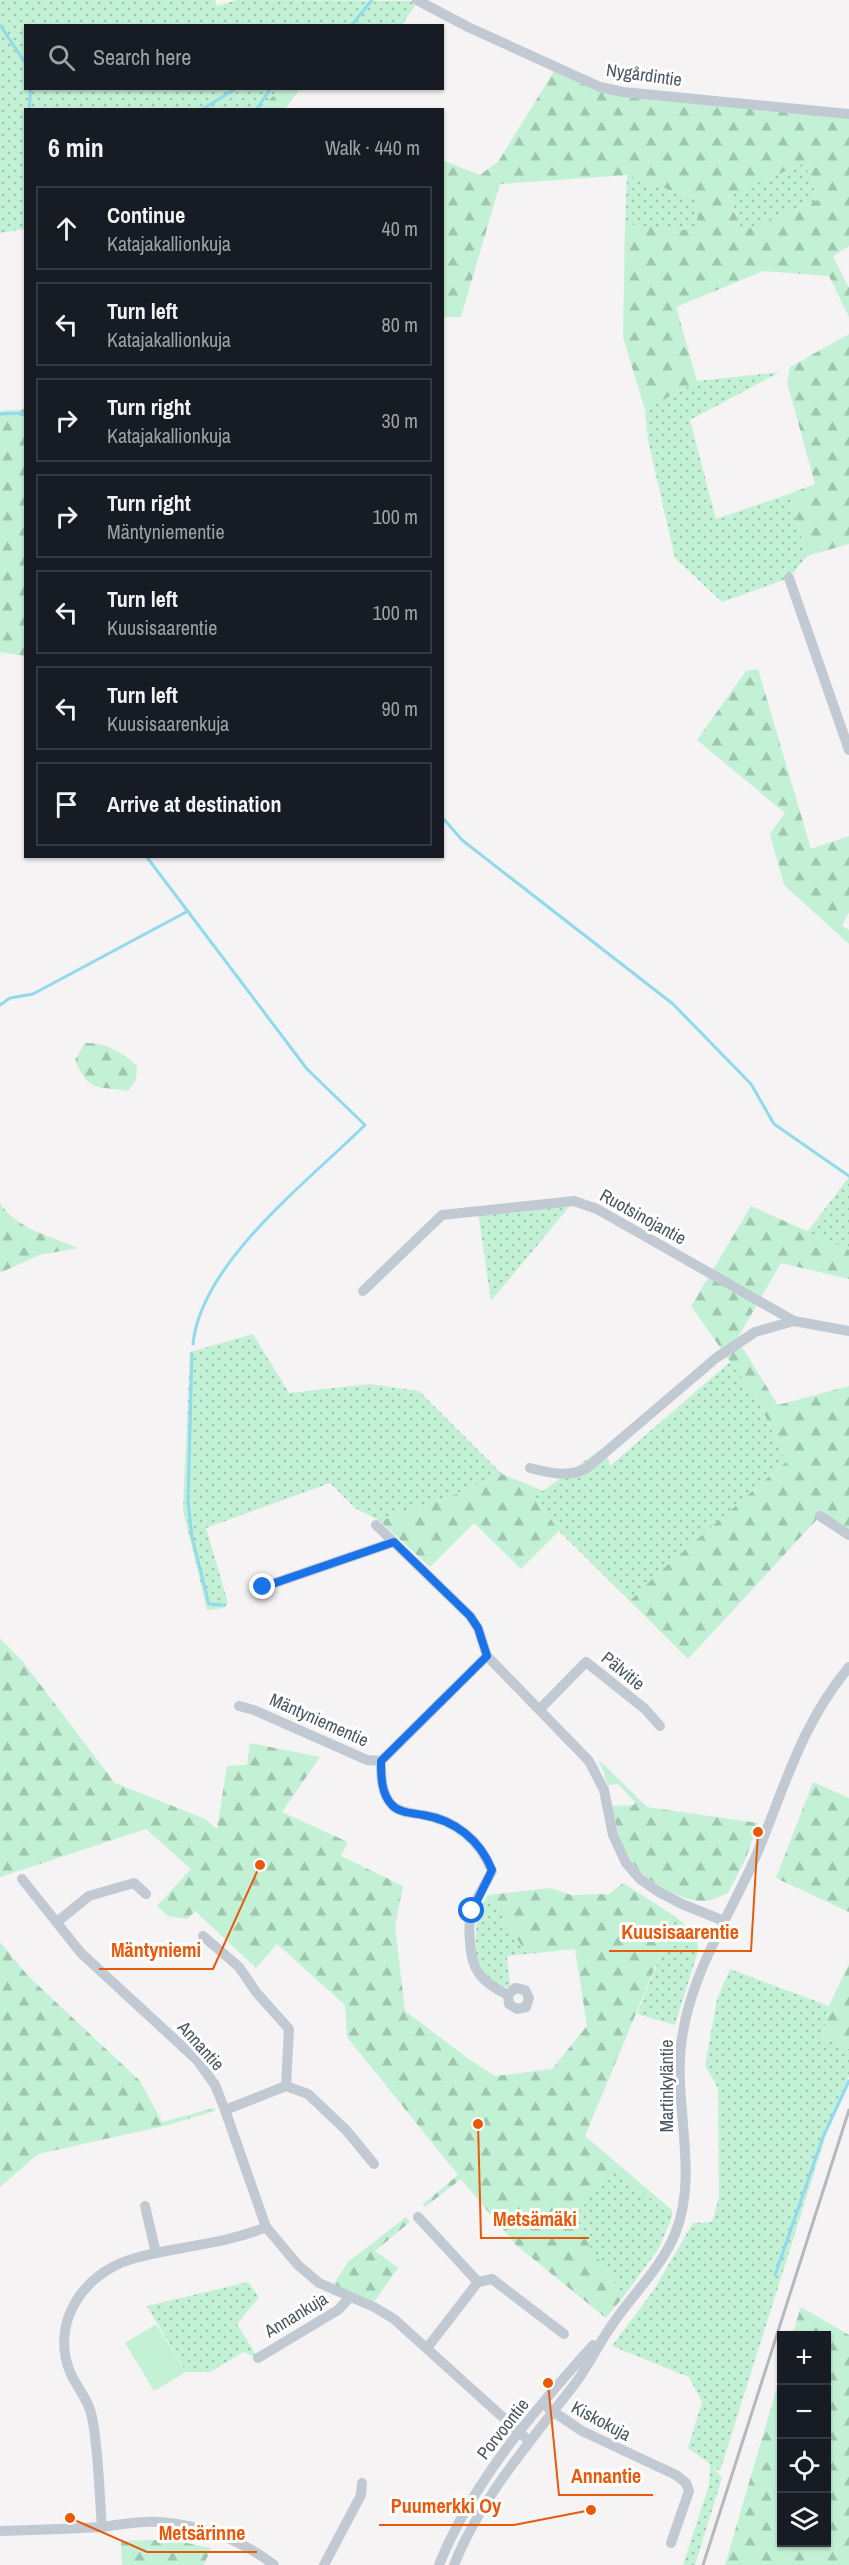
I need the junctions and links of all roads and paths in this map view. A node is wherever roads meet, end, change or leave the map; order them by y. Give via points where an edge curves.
1 (417, 0) edge
2 (849, 114) edge
3 (789, 578) dead end
4 (849, 750) edge
5 (363, 1291) dead end
6 (794, 1321) junction
7 (849, 1330) edge
8 (530, 1468) dead end
9 (820, 1516) dead end
10 (376, 1525) dead end
11 (849, 1535) edge
12 (394, 1542) junction
13 (263, 1587) dead end
14 (487, 1656) junction
15 (849, 1667) edge
16 (239, 1706) dead end
17 (540, 1709) junction
18 (660, 1726) dead end
19 (381, 1761) junction
20 (22, 1879) dead end
21 (146, 1894) dead end
22 (724, 1921) junction
23 (57, 1922) junction
24 (203, 1936) dead end
25 (508, 1995) dead end
26 (286, 2086) junction
27 (225, 2109) junction
28 (374, 2164) dead end
29 (145, 2206) dead end
30 (418, 2217) dead end
31 (266, 2227) junction
32 (156, 2253) junction
33 (666, 2253) joint
34 (478, 2282) junction
35 (350, 2297) junction
36 (611, 2325) junction
37 (564, 2334) dead end
38 (427, 2348) junction
39 (258, 2358) dead end
40 (543, 2404) junction
41 (552, 2412) junction
42 (519, 2433) junction
43 (529, 2441) junction
44 (362, 2483) dead end
45 (102, 2527) junction
46 (0, 2531) edge
47 (671, 2543) dead end
48 (274, 2565) edge
49 (324, 2565) edge
50 (439, 2565) edge
51 (454, 2565) edge

1 - 2 street, Nygårdintie via 600,87
3 - 4 street
5 - 6 street, Ruotsinojantie via 442,1215 574,1201 597,1209
6 - 7 street, Ruotsinojantie
6 - 8 street via 755,1332 716,1358 587,1468 569,1475
9 - 11 street
10 - 12 street
12 - 13 street
12 - 14 street via 470,1616
14 - 17 street
14 - 19 street, Mäntyniementie
15 - 22 street, Martinkyläntie via 811,1720 755,1858
16 - 19 street, Mäntyniementie via 367,1760
17 - 18 street, Pälvitie via 586,1662 645,1709
17 - 22 street via 598,1774 617,1846 626,1863 640,1879 682,1904
19 - 25 street via 382,1784 390,1804 459,1827 487,1857 492,1870 472,1911 470,1955 484,1980
20 - 23 street, Annantie
21 - 23 street via 134,1883 88,1896
22 - 33 street, Martinkyläntie via 690,2002 682,2037 679,2069 685,2184 681,2216
23 - 27 street, Annantie via 81,1953 197,2060
24 - 26 street via 239,1967 289,2029
26 - 27 street
26 - 28 street via 308,2094
27 - 31 street, Annantie
29 - 32 street
30 - 34 street
31 - 32 street
31 - 35 street, Annantie via 319,2283
32 - 45 street via 106,2269 72,2305 67,2324 64,2342 70,2372 92,2414
33 - 36 street, Porvoontie
34 - 37 street via 492,2279
34 - 38 street
35 - 38 street, Annantie via 394,2319
35 - 39 street, Annankuja via 338,2310
36 - 40 street, Porvoontie
36 - 41 street, Porvoontie via 579,2378
38 - 42 street, Annantie
40 - 41 street, Kiskokuja
40 - 42 street, Porvoontie
41 - 43 street, Porvoontie
41 - 47 street, Kiskokuja via 686,2482 689,2491
42 - 43 street, Annantie
42 - 50 street, Porvoontie via 479,2488 450,2537
43 - 51 street, Porvoontie via 489,2495
44 - 49 street via 361,2495
45 - 46 street
45 - 48 street via 159,2522 206,2530 246,2546

